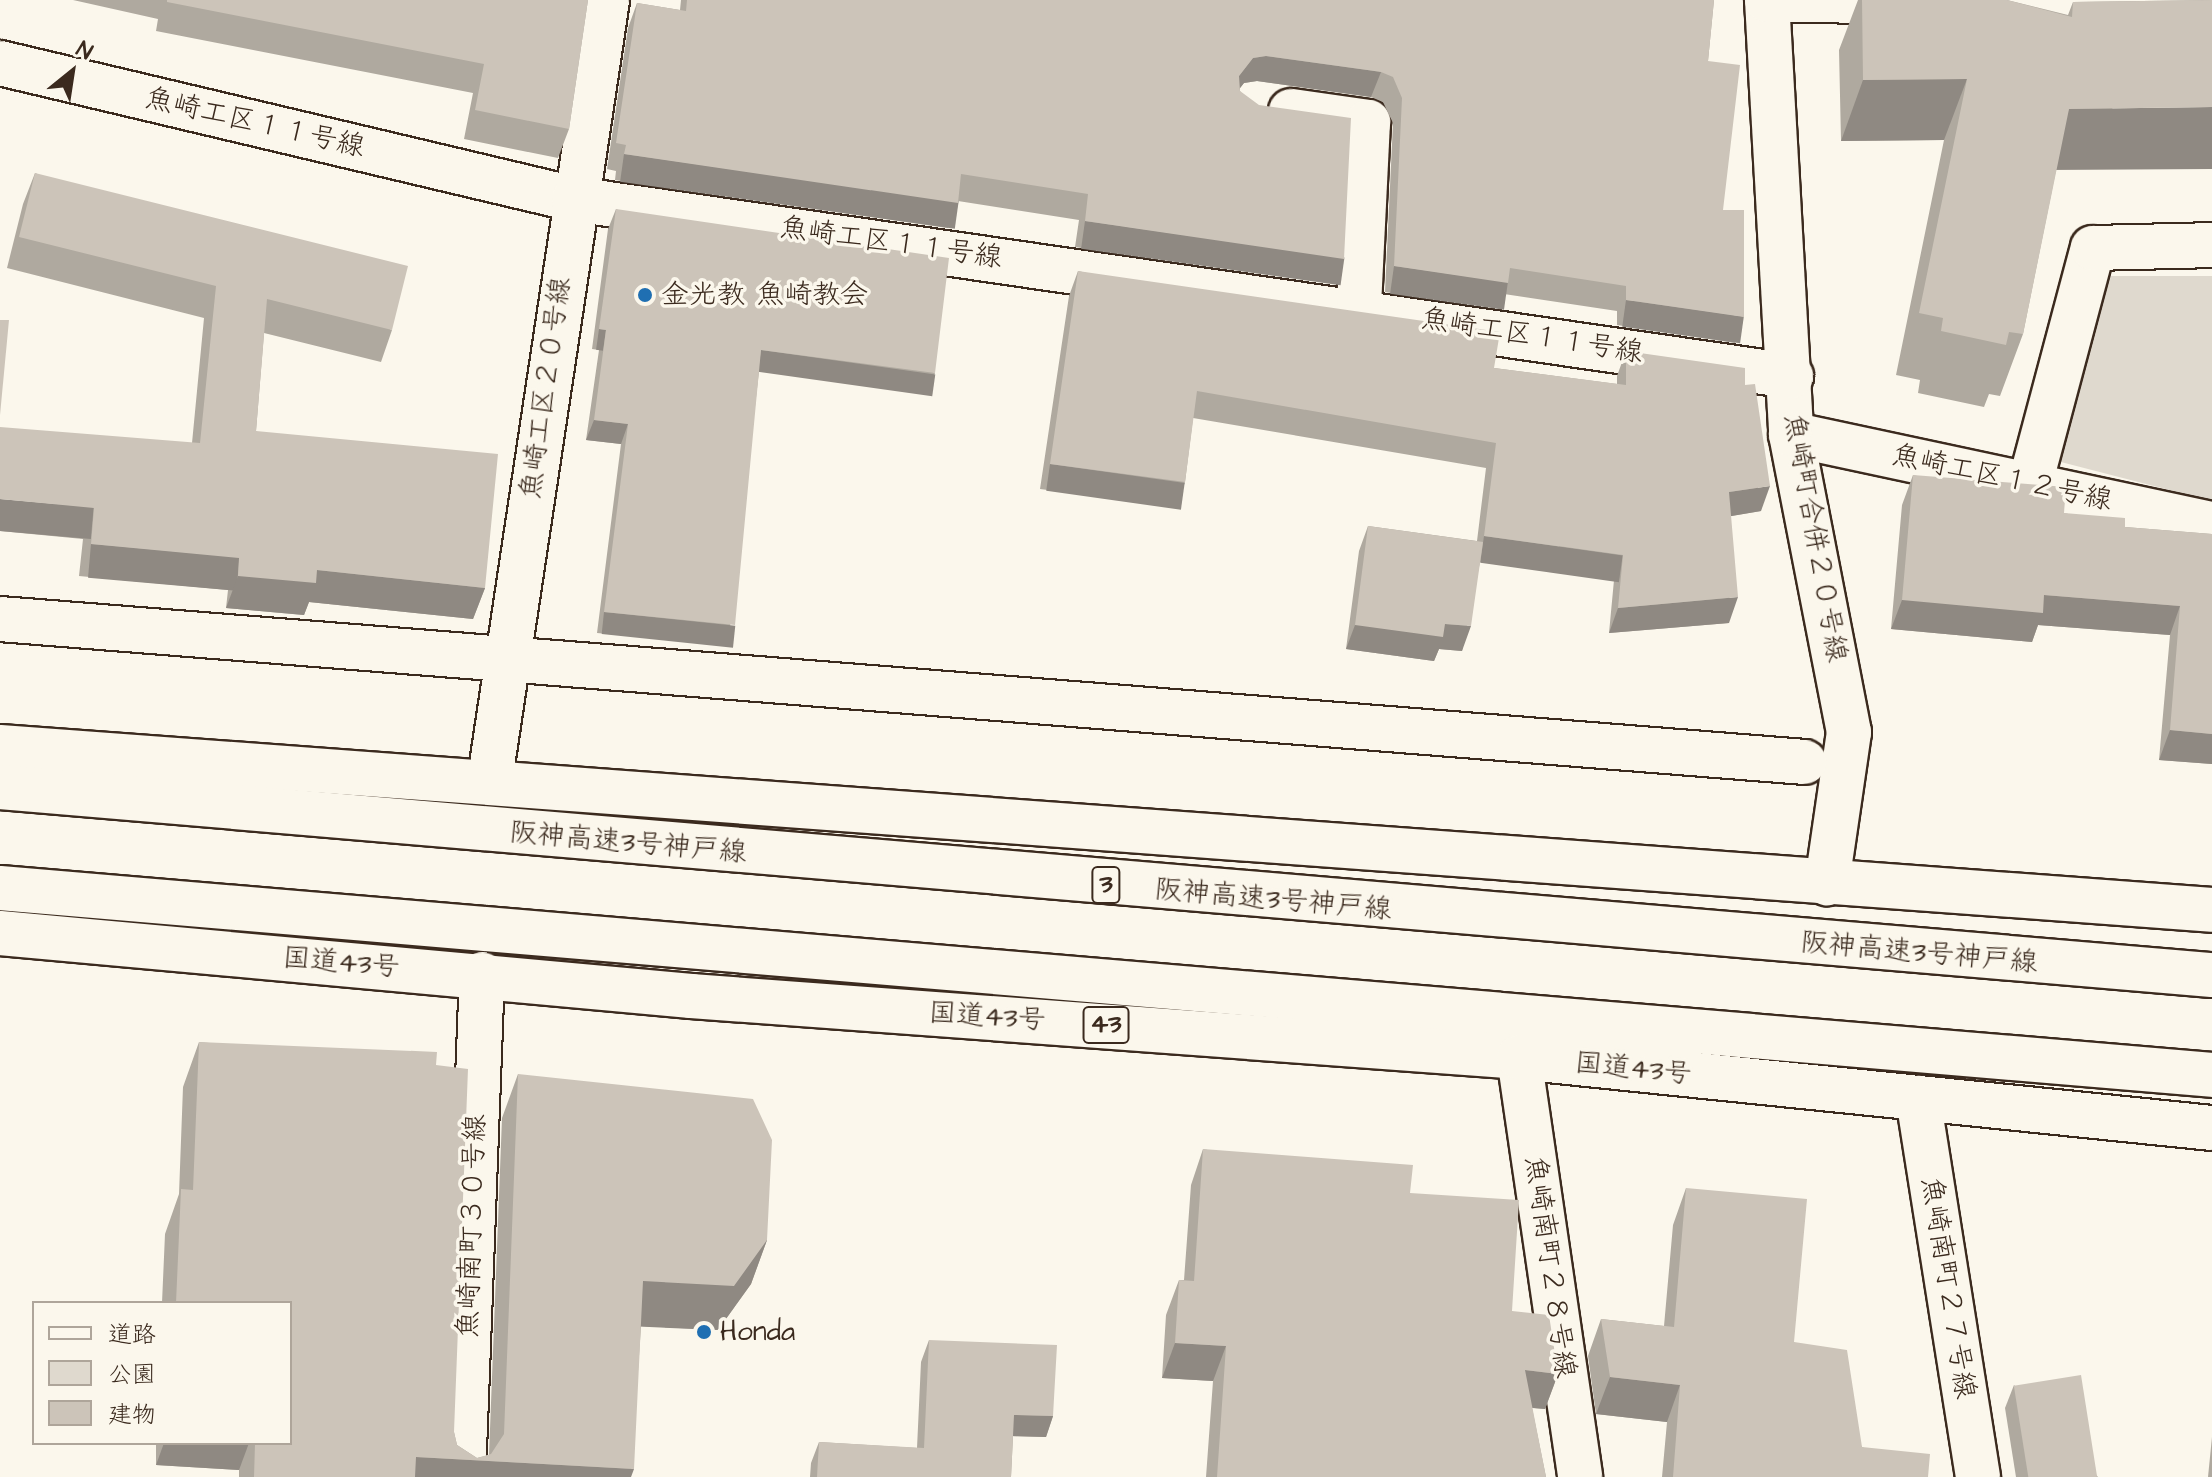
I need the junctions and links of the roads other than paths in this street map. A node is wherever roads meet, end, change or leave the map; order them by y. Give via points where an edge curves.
1 (607, 0) edge
2 (1767, 0) edge
3 (2212, 3) edge
4 (0, 63) edge
5 (1254, 106) edge
6 (574, 199) junction
7 (2212, 245) edge
8 (1359, 309) junction
9 (1791, 376) junction
10 (1791, 434) junction
11 (2030, 484) junction
12 (2212, 524) edge
13 (0, 619) edge
14 (506, 661) junction
15 (0, 747) edge
16 (1804, 762) dead end
17 (490, 778) junction
18 (0, 787) edge
19 (1827, 883) junction
20 (0, 888) edge
21 (2212, 910) edge
22 (0, 933) edge
23 (482, 974) junction
24 (2212, 975) edge
25 (1519, 1057) junction
26 (2212, 1075) edge
27 (1918, 1098) junction
28 (2212, 1128) edge
29 (463, 1477) edge
30 (1580, 1477) edge
31 (1978, 1477) edge

1 - 6 main road, 魚崎工区２０号線
2 - 3 main road
2 - 9 main road, 魚崎町合併２０号線
4 - 6 main road, 魚崎工区１１号線
5 - 8 main road via 1368,122
6 - 8 main road, 魚崎工区１１号線
6 - 14 main road, 魚崎工区２０号線
7 - 11 main road via 2093,248
8 - 9 main road, 魚崎工区１１号線
9 - 10 main road, 魚崎町合併２０号線
10 - 11 main road, 魚崎工区１２号線
10 - 19 main road, 魚崎町合併２０号線 via 1849,732
11 - 12 main road, 魚崎工区１２号線
13 - 14 main road
14 - 16 main road
14 - 17 main road, 魚崎工区２０号線
15 - 17 main road
17 - 19 main road via 1025,826
18 - 24 main road, 阪神高速3号神戸線 / 3
19 - 21 main road
20 - 26 main road
22 - 23 main road, 国道43号 / 43
23 - 25 main road, 国道43号 / 43
23 - 29 main road, 魚崎南町３０号線
25 - 27 main road, 国道43号 / 43
25 - 30 main road, 魚崎南町２８号線
27 - 28 main road, 国道43号 / 43
27 - 31 main road, 魚崎南町２７号線

